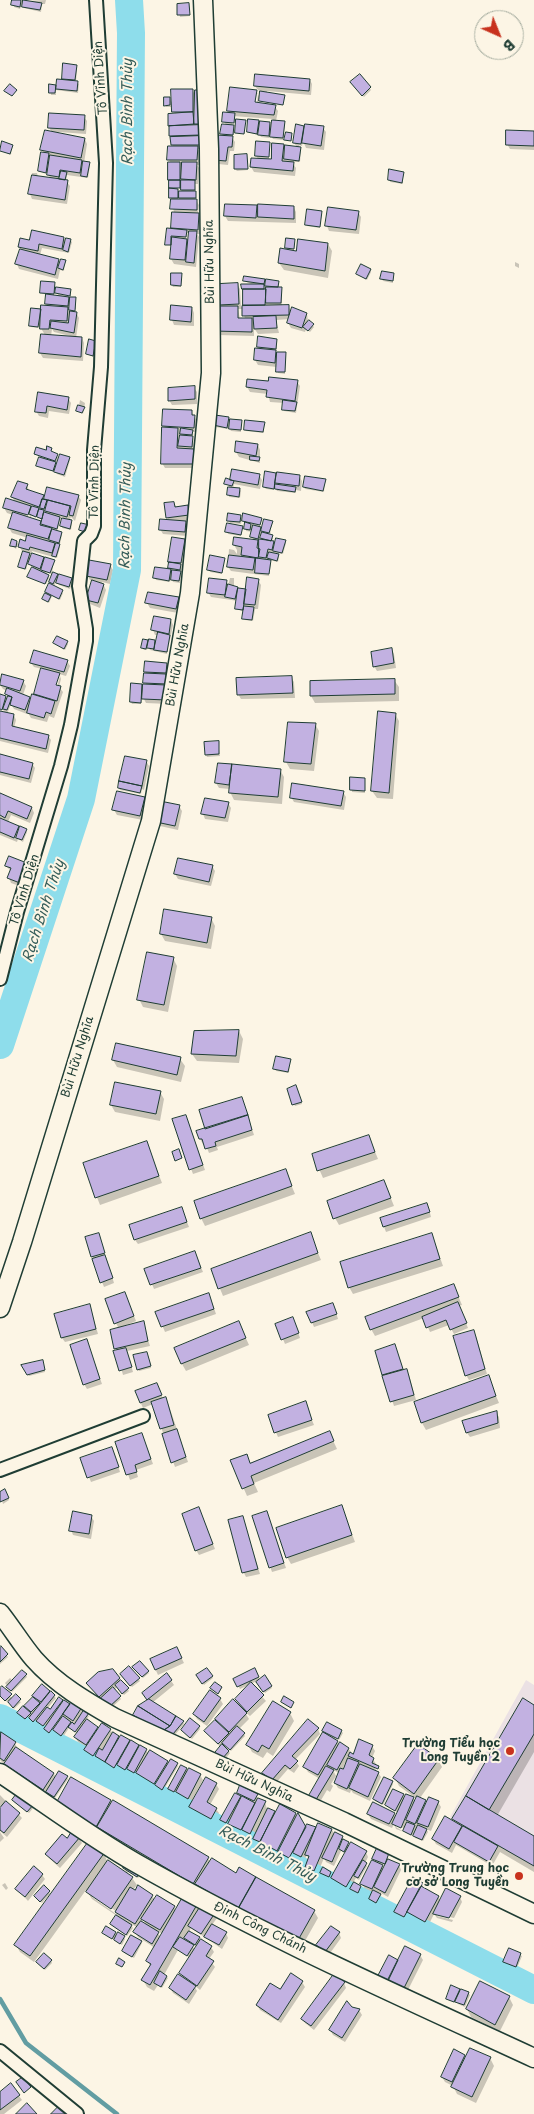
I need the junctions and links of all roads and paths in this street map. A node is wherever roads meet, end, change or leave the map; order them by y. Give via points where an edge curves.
1 (96, 0) edge
2 (203, 0) edge
3 (0, 979) edge
4 (0, 1308) edge
5 (143, 1416) dead end
6 (0, 1470) edge
7 (0, 1613) edge
8 (0, 1773) edge
9 (534, 1914) edge
10 (0, 2051) edge
11 (534, 2058) edge
12 (77, 2114) edge

1 - 3 street, Tô Vĩnh Diện via 106,163 102,367 94,450 94,526 84,541 79,586 86,641 61,766
2 - 4 main road, Bùi Hữu Nghĩa via 209,149 211,373 190,593 151,821
5 - 6 street
7 - 9 main road, Bùi Hữu Nghĩa via 50,1675 115,1718 344,1822
8 - 11 main road, Đinh Công Chánh via 97,1840 190,1892 368,1981
10 - 12 street

